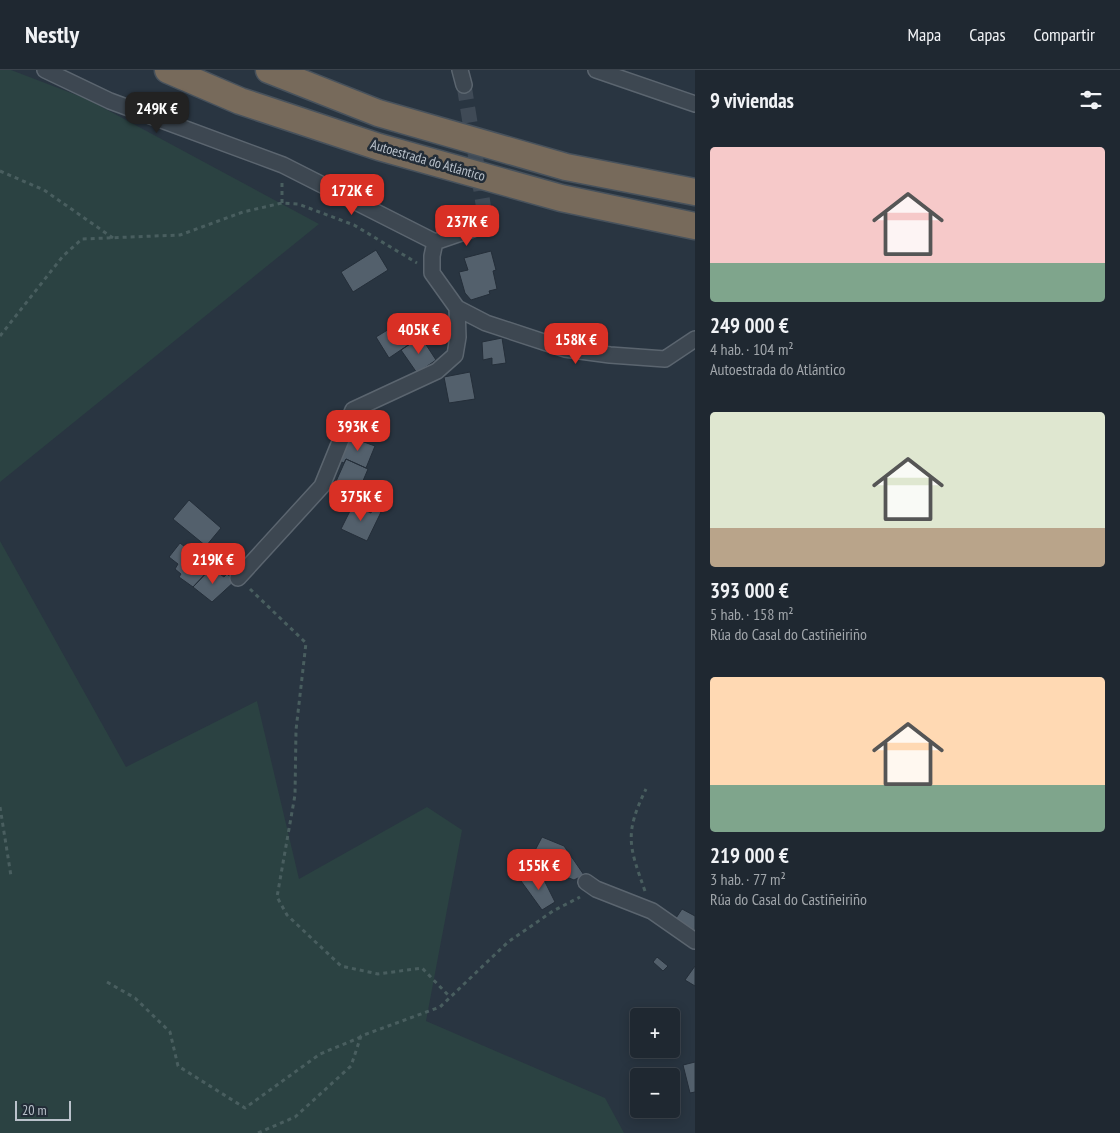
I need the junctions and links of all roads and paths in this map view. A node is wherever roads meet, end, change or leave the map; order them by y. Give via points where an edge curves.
1 (45, 70) edge
2 (168, 70) edge
3 (269, 70) edge
4 (596, 70) edge
5 (695, 104) edge
6 (0, 171) edge
7 (695, 192) edge
8 (485, 216) dead end
9 (695, 226) edge
10 (113, 238) junction
11 (435, 242) junction
12 (432, 273) junction
13 (457, 308) junction
14 (0, 336) edge
15 (695, 339) edge
16 (238, 578) joint
17 (646, 789) dead end
18 (0, 807) edge
19 (11, 876) dead end
20 (591, 886) joint
21 (652, 911) junction
22 (695, 941) edge
23 (107, 982) dead end
24 (450, 997) junction
25 (361, 1036) junction
26 (258, 1133) edge

1 - 11 street via 110,101 282,165
2 - 9 highway, Autoestrada do Atlántico via 240,101 379,147 561,198
3 - 7 highway via 387,116 566,167
4 - 5 street
6 - 10 path via 44,190
8 - 11 street via 473,229
10 - 12 path via 180,235 243,212 282,203 298,204 354,225
10 - 14 path via 82,239 63,256
11 - 12 street
12 - 13 street
13 - 15 street via 486,323 566,349 665,359
13 - 16 street via 455,355 437,371 353,410 322,486
16 - 24 path via 306,643 296,730 295,795 277,897 287,915 341,966 378,974 422,968
17 - 21 path via 634,813 631,851
18 - 19 path
20 - 21 street
20 - 24 path via 508,942
21 - 22 street
23 - 25 path via 135,998 170,1032 178,1066 245,1108 320,1054
24 - 25 path via 440,1007
25 - 26 path via 351,1066 295,1117

